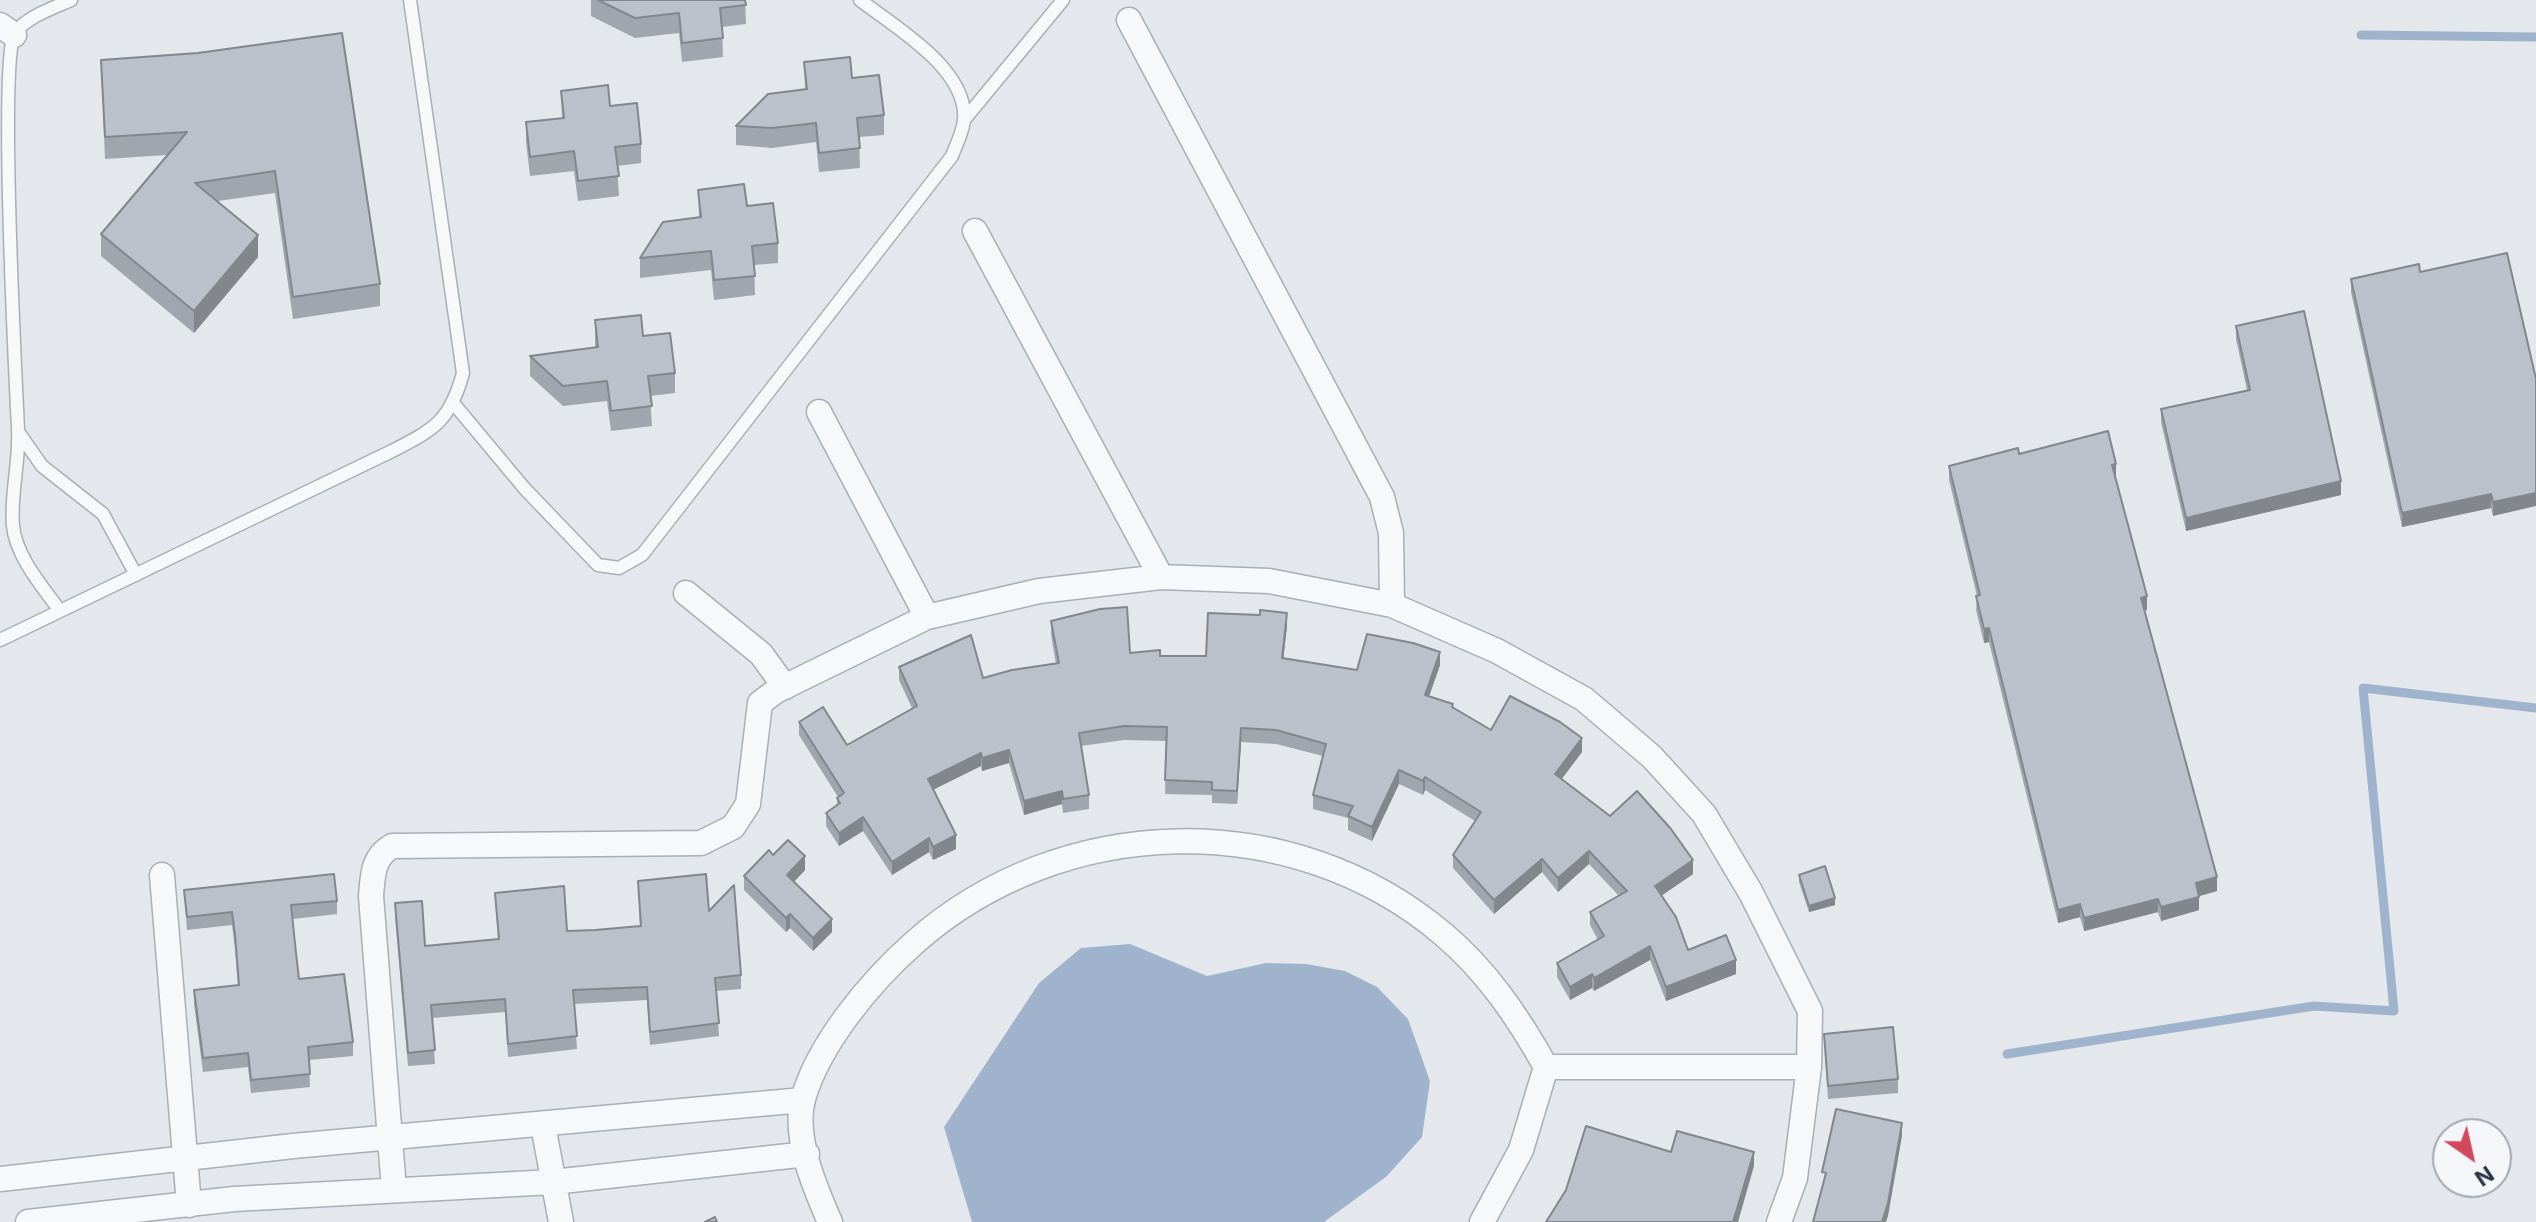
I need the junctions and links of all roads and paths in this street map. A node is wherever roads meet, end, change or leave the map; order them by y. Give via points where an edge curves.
1 (71, 0) edge
2 (410, 0) edge
3 (860, 0) edge
4 (1063, 0) edge
5 (1129, 20) dead end
6 (7, 30) edge
7 (964, 120) junction
8 (975, 231) dead end
9 (454, 404) junction
10 (819, 412) dead end
11 (19, 433) junction
12 (136, 575) junction
13 (1161, 577) junction
14 (686, 593) dead end
15 (1392, 605) junction
16 (60, 611) junction
17 (927, 617) junction
18 (0, 640) edge
19 (785, 687) junction
20 (162, 875) dead end
21 (1546, 1067) junction
22 (1809, 1067) junction
23 (803, 1100) junction
24 (543, 1125) junction
25 (389, 1138) junction
26 (807, 1154) junction
27 (185, 1159) junction
28 (0, 1179) edge
29 (553, 1182) junction
30 (394, 1190) junction
31 (189, 1205) junction
32 (28, 1222) edge
33 (561, 1222) edge
34 (830, 1222) edge
35 (1482, 1222) edge
36 (1779, 1222) edge

1 - 6 lane
2 - 9 lane via 463,373
3 - 7 lane via 940,62 960,93
4 - 7 lane
5 - 15 street via 1382,497 1391,533
6 - 11 lane via 7,288
7 - 9 lane via 952,156 642,555 619,568 598,565
8 - 13 street
9 - 12 lane via 428,432
10 - 17 street
11 - 12 lane via 42,466 103,514
11 - 16 lane via 13,528 25,559
12 - 16 lane
13 - 15 street via 1269,581
13 - 17 street via 1039,591
14 - 19 street via 761,654
15 - 22 street via 1497,651 1584,699 1652,757 1694,802 1751,893 1810,1011
16 - 18 lane
17 - 19 street
19 - 25 street via 760,703 748,804 733,827 701,843 392,846 380,853 371,896
20 - 27 street
21 - 22 street
21 - 23 street via 1501,995 1473,963 1396,901 1333,868 1292,855 1208,841 1165,840 1081,853 963,904 867,990 828,1049
21 - 35 street via 1521,1150
22 - 36 street via 1795,1178
23 - 24 street
23 - 26 street
24 - 25 street
24 - 29 street
25 - 27 street
25 - 30 street
26 - 29 street
26 - 34 street
27 - 28 street
27 - 31 street
29 - 30 street
29 - 33 street
30 - 31 street
31 - 32 street

